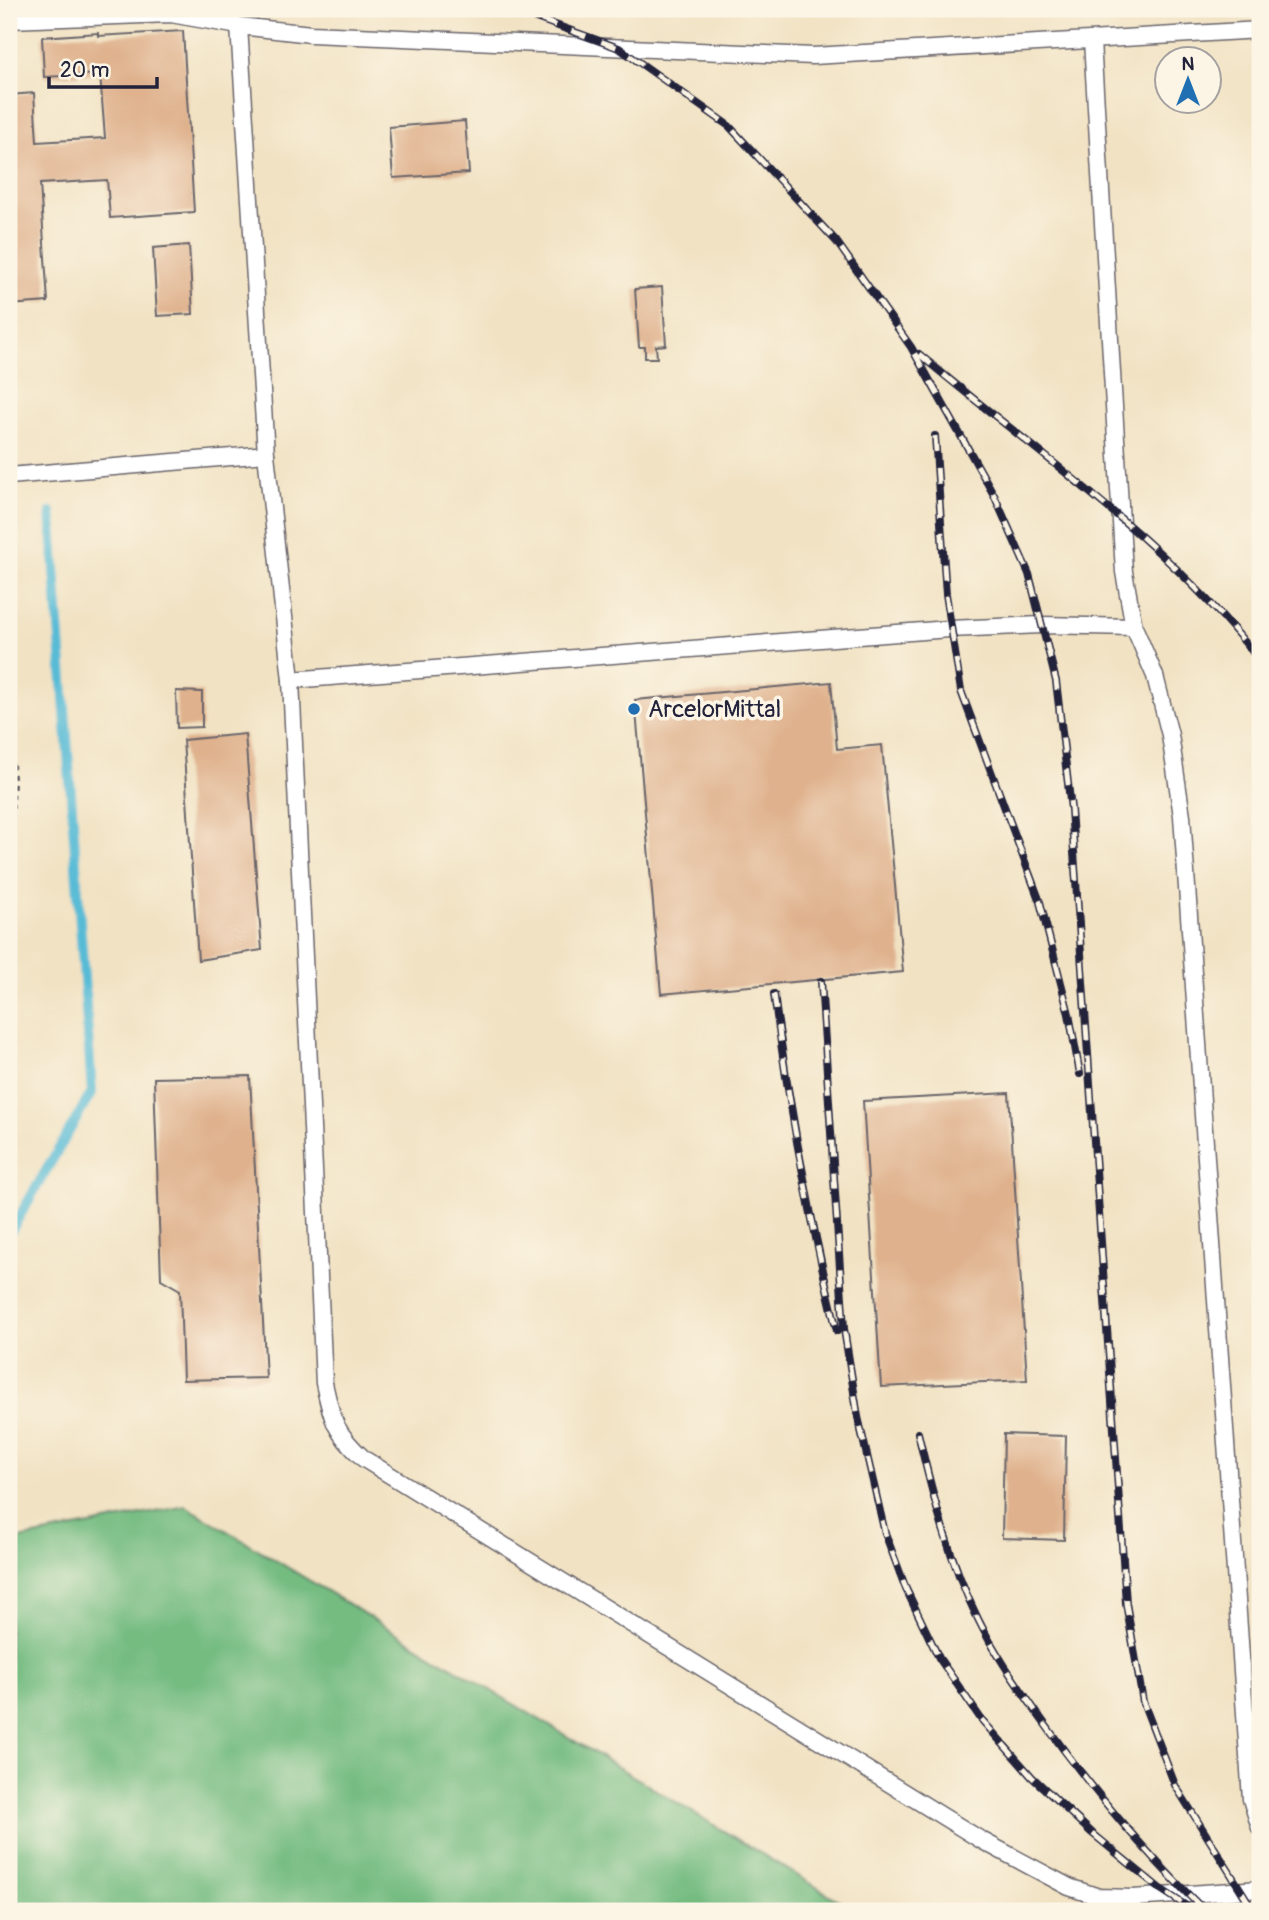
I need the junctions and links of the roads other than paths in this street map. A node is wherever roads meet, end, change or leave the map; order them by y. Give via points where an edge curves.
1 (9, 20) edge
2 (239, 26) junction
3 (1260, 30) edge
4 (1092, 41) junction
5 (265, 454) junction
6 (9, 476) edge
7 (1134, 627) junction
8 (291, 680) junction
9 (1260, 1828) edge
10 (1260, 1889) edge

1 - 2 lane via 171,14
2 - 4 lane via 311,34 813,56
2 - 5 lane
3 - 4 lane
4 - 7 lane via 1124,572
5 - 6 lane
5 - 8 lane
7 - 8 lane via 950,629
7 - 9 lane via 1155,676 1167,723 1182,816 1251,1798
8 - 10 lane via 324,1383 331,1417 345,1442 364,1459 981,1840 1069,1887 1099,1897 1133,1898

